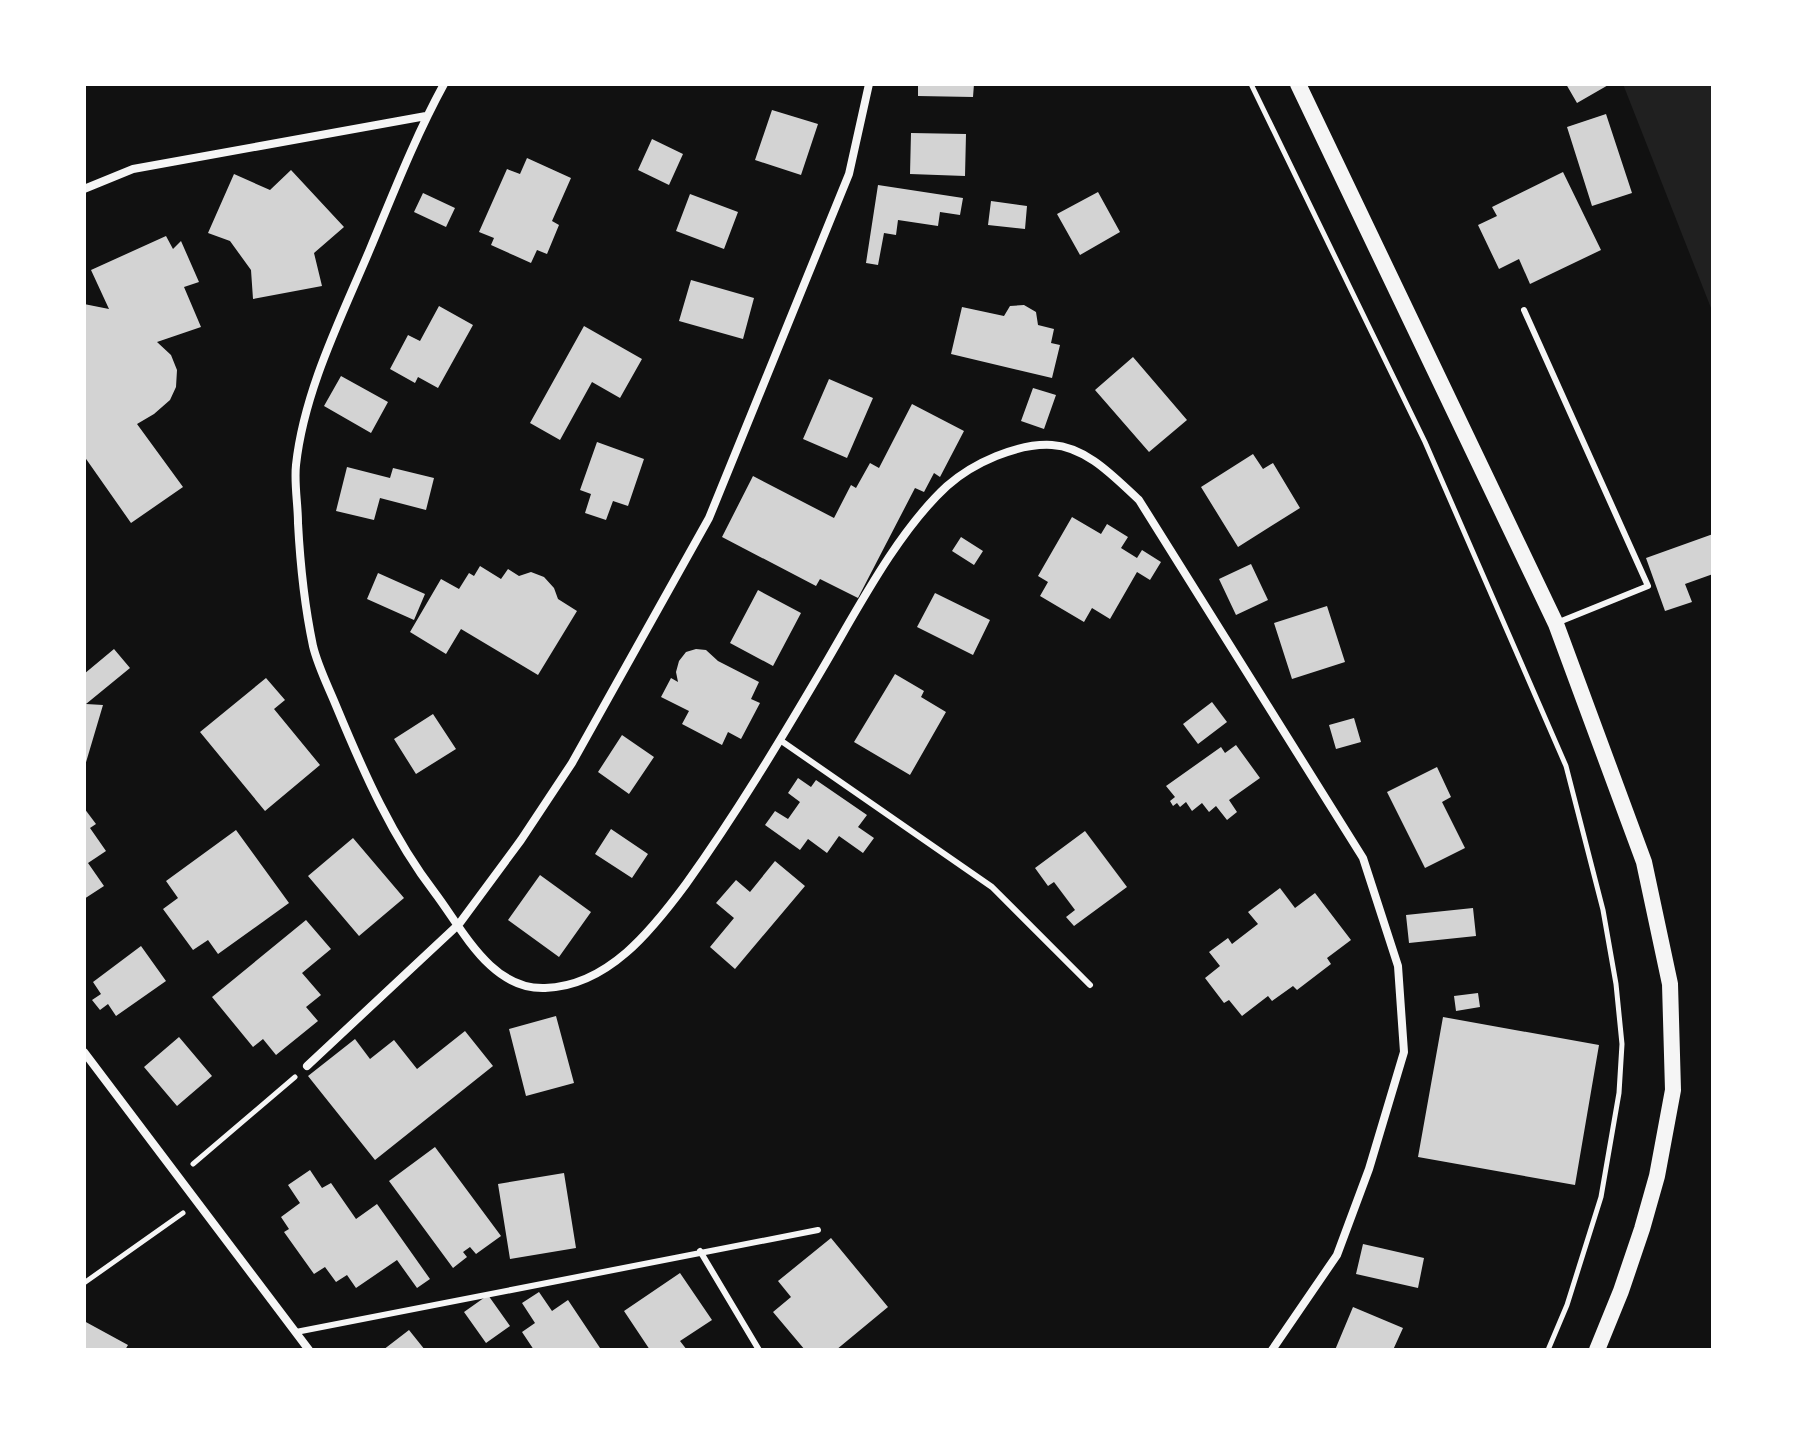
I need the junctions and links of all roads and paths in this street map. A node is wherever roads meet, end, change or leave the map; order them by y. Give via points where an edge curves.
1 (444, 84) edge
2 (869, 84) edge
3 (1251, 84) edge
4 (1298, 84) edge
5 (426, 116) junction
6 (84, 189) edge
7 (1524, 310) dead end
8 (1556, 624) junction
9 (780, 740) junction
10 (459, 924) junction
11 (1090, 985) dead end
12 (84, 1052) edge
13 (307, 1066) joint
14 (177, 1178) junction
15 (197, 1203) junction
16 (818, 1230) dead end
17 (700, 1251) junction
18 (84, 1283) edge
19 (296, 1332) junction
20 (309, 1350) edge
21 (759, 1350) edge
22 (1272, 1350) edge
23 (1548, 1350) edge
24 (1597, 1350) edge

1 - 5 street
2 - 10 street via 849,174 709,518 572,763
3 - 23 path via 1425,442 1566,766 1603,910 1622,1044 1619,1093 1601,1197
4 - 8 main road
5 - 6 street via 133,169
5 - 10 street via 309,403 296,468 313,648 360,763 407,857
7 - 8 lane via 1648,586
8 - 24 main road via 1644,862 1670,984 1673,1090 1666,1135 1642,1229
9 - 10 street via 724,831 667,909 607,968 543,989 514,983 491,968
9 - 11 lane via 992,887
9 - 22 street via 874,581 932,501 953,481 1020,448 1055,445 1097,462 1139,500 1363,858 1398,966 1404,1052 1369,1169 1337,1255
10 - 13 street
12 - 14 street
13 - 14 path
14 - 15 street
15 - 18 path
15 - 19 street
16 - 17 lane
17 - 19 lane
17 - 21 lane
19 - 20 street

